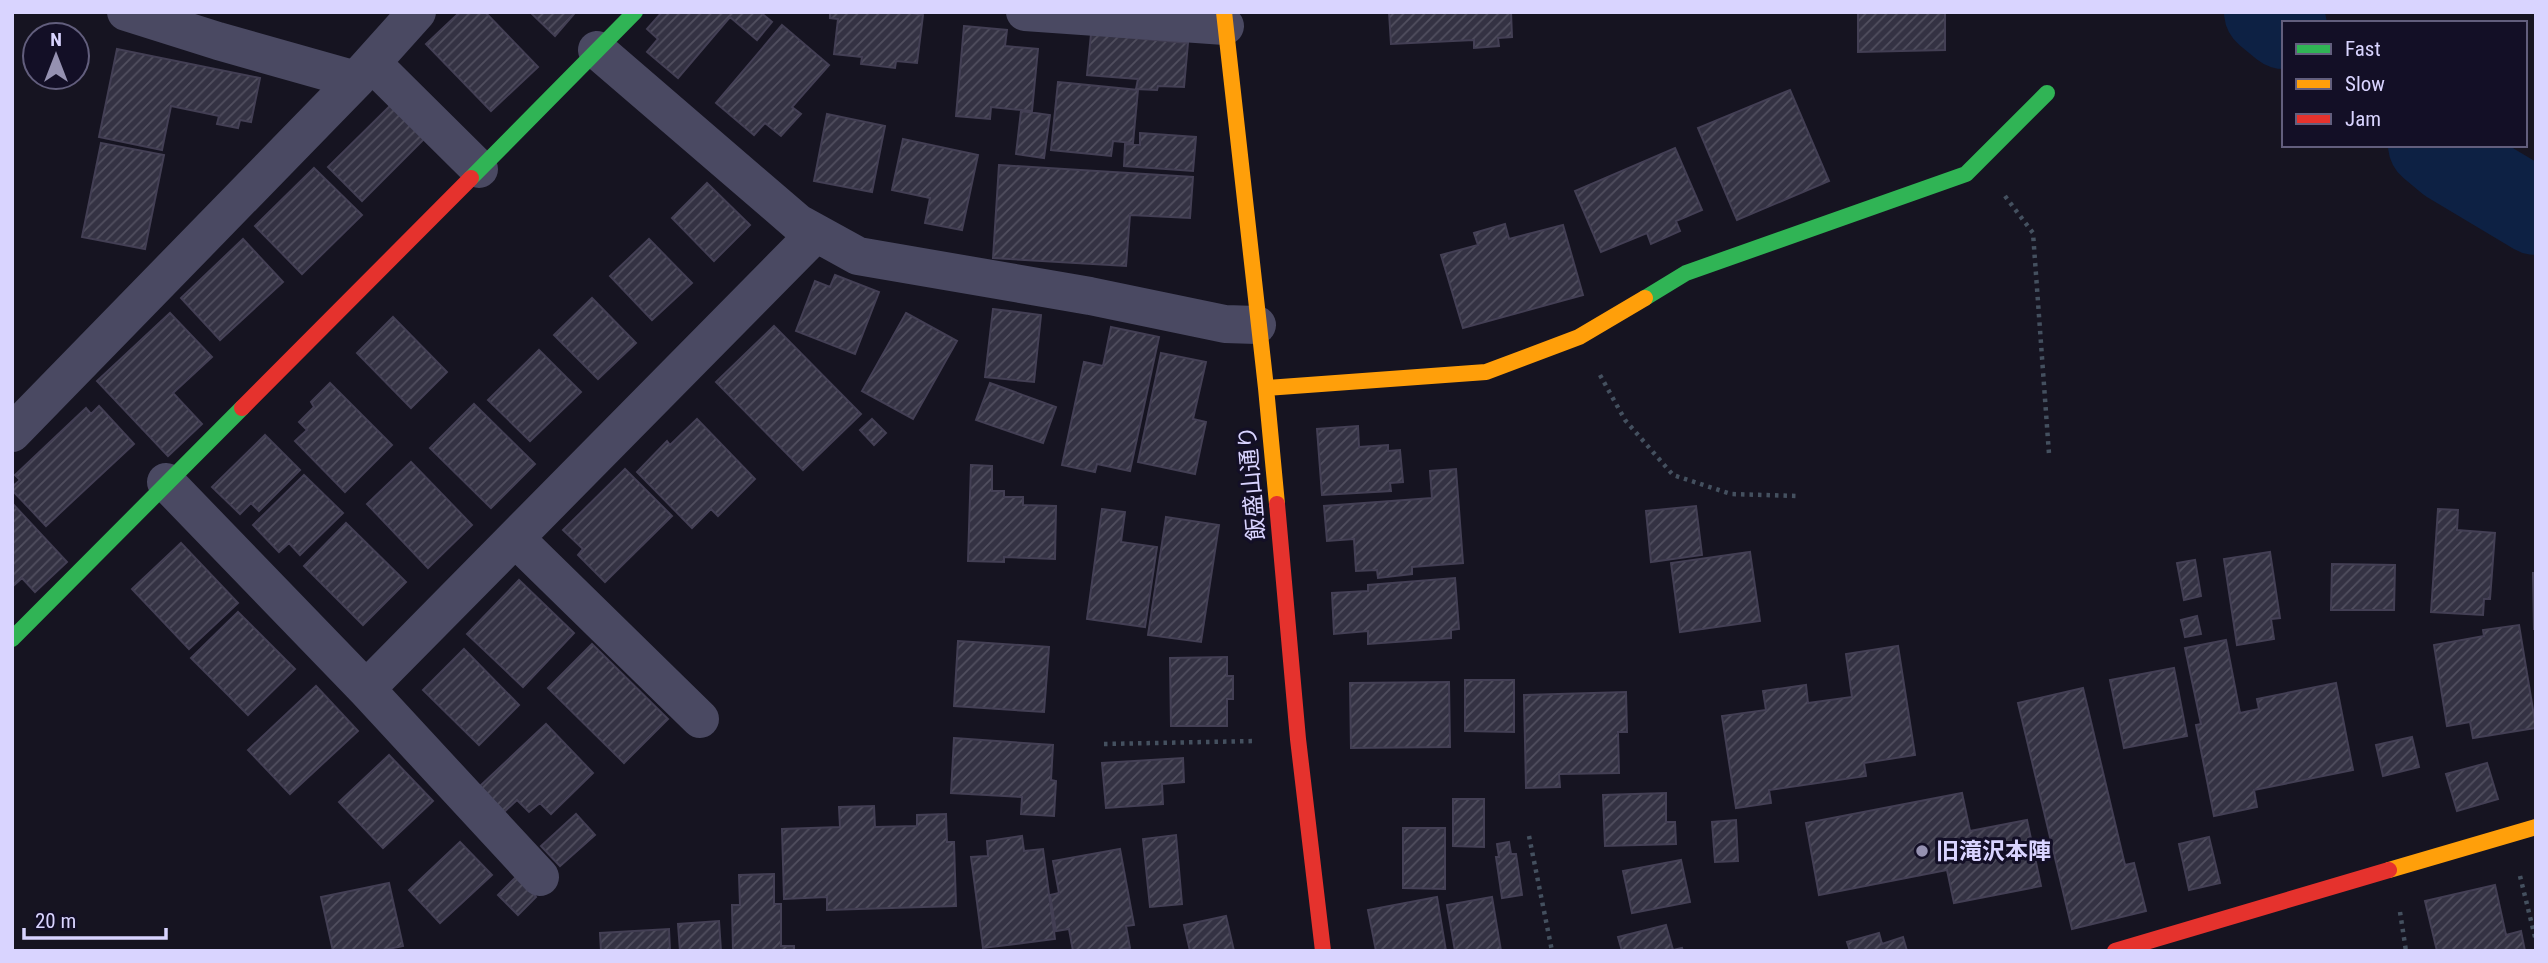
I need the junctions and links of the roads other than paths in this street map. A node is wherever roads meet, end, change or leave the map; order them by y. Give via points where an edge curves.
1 (126, 12) edge
2 (383, 12) edge
3 (417, 12) edge
4 (635, 12) edge
5 (1025, 12) edge
6 (1225, 19) edge
7 (597, 50) junction
8 (353, 72) junction
9 (2048, 93) dead end
10 (479, 169) junction
11 (816, 233) junction
12 (1257, 325) junction
13 (1266, 388) junction
14 (12, 433) edge
15 (166, 482) junction
16 (515, 538) junction
17 (12, 639) edge
18 (366, 689) junction
19 (700, 719) dead end
20 (2536, 827) edge
21 (540, 877) dead end
22 (1322, 951) edge
23 (2115, 951) edge

1 - 8 street
2 - 8 street
3 - 8 street
4 - 7 street
5 - 6 street
6 - 12 street, 飯盛山通り
7 - 10 street
7 - 11 street via 797,223
8 - 10 street
8 - 14 street
9 - 13 street via 1966,174 1686,273 1579,337 1486,372
10 - 15 street
11 - 12 street via 858,256 1225,324
11 - 16 street
12 - 13 street, 飯盛山通り
13 - 22 street, 飯盛山通り
15 - 17 street
15 - 18 street
16 - 18 street
16 - 19 street
18 - 21 street
20 - 23 street

